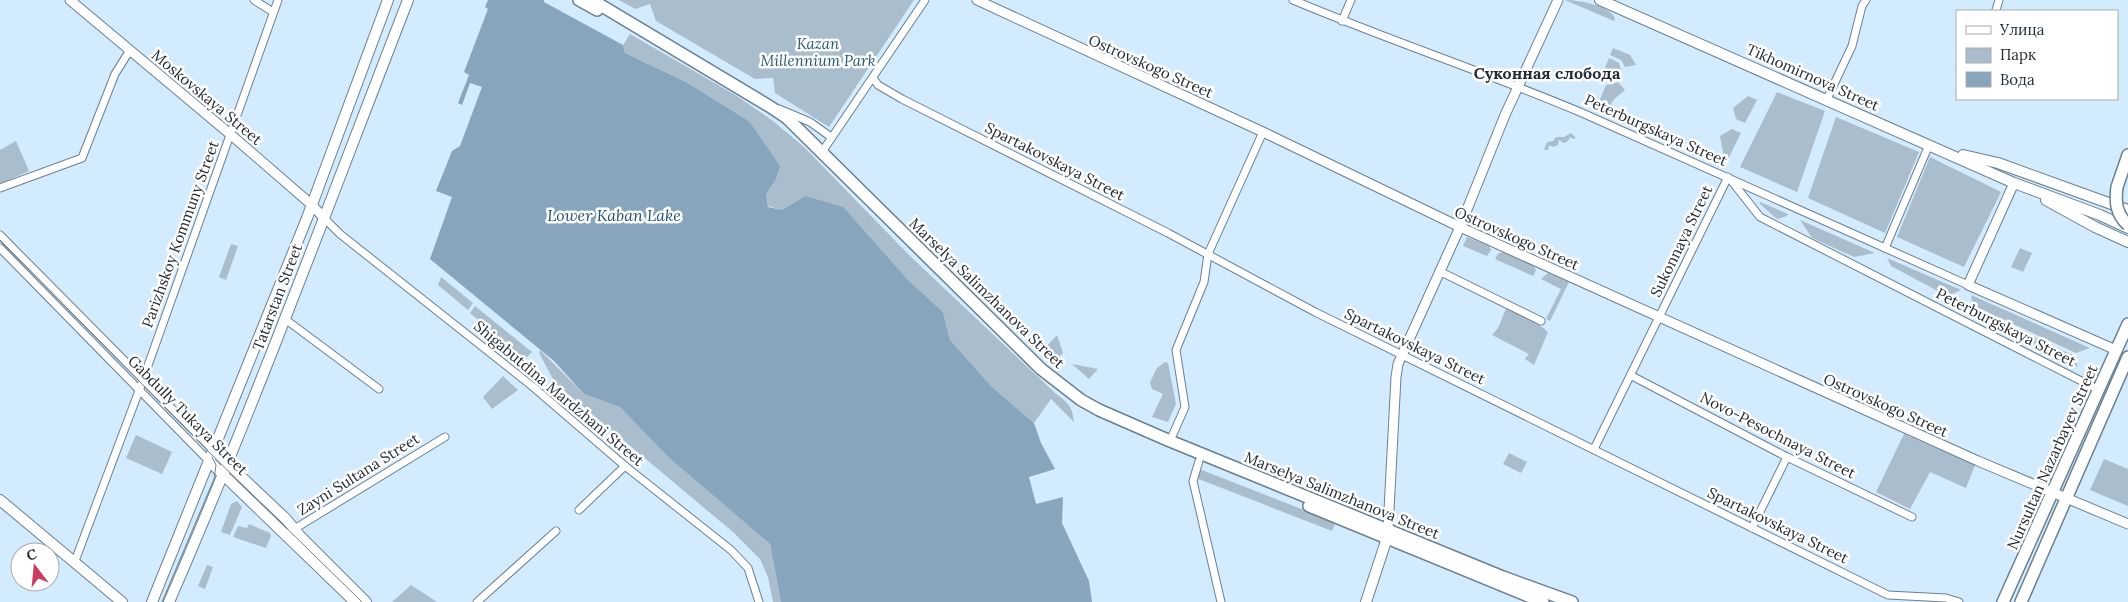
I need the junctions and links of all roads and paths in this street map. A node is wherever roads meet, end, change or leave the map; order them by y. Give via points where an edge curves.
1 (70, 0) edge
2 (254, 0) edge
3 (278, 0) edge
4 (388, 0) edge
5 (408, 0) edge
6 (579, 0) edge
7 (592, 0) edge
8 (925, 0) edge
9 (977, 0) edge
10 (1293, 0) edge
11 (1351, 0) edge
12 (1558, 0) edge
13 (1600, 0) edge
14 (1866, 0) edge
15 (1999, 0) edge
16 (1996, 10) dead end
17 (273, 12) junction
18 (1342, 21) junction
19 (130, 50) junction
20 (873, 78) junction
21 (1519, 86) junction
22 (1827, 99) junction
23 (769, 106) junction
24 (1263, 132) junction
25 (230, 134) junction
26 (831, 137) junction
27 (1929, 145) junction
28 (822, 152) junction
29 (1945, 152) junction
30 (2128, 155) edge
31 (1728, 177) junction
32 (2014, 182) junction
33 (0, 188) edge
34 (312, 205) junction
35 (2128, 210) edge
36 (324, 218) junction
37 (2128, 226) edge
38 (1460, 227) junction
39 (0, 235) edge
40 (2128, 242) edge
41 (0, 248) edge
42 (1885, 248) junction
43 (1208, 254) junction
44 (1439, 271) junction
45 (1968, 285) junction
46 (1659, 318) junction
47 (285, 320) junction
48 (1541, 321) dead end
49 (2128, 324) edge
50 (2116, 350) junction
51 (1402, 354) junction
52 (2128, 357) edge
53 (1632, 376) junction
54 (143, 379) junction
55 (140, 388) junction
56 (379, 389) dead end
57 (2099, 390) junction
58 (445, 437) dead end
59 (1170, 441) junction
60 (1594, 450) junction
61 (214, 451) junction
62 (1787, 457) junction
63 (1199, 460) junction
64 (210, 462) junction
65 (625, 466) junction
66 (225, 469) junction
67 (2051, 492) junction
68 (2067, 498) junction
69 (0, 500) edge
70 (579, 510) dead end
71 (1912, 517) dead end
72 (2128, 524) edge
73 (1752, 528) junction
74 (556, 531) dead end
75 (290, 532) junction
76 (1387, 533) junction
77 (75, 561) junction
78 (122, 602) edge
79 (152, 602) edge
80 (168, 602) edge
81 (355, 602) edge
82 (366, 602) edge
83 (477, 602) edge
84 (759, 602) edge
85 (1221, 602) edge
86 (1366, 602) edge
87 (1543, 602) edge
88 (1572, 602) edge
89 (1959, 602) edge
90 (2003, 602) edge
91 (2021, 602) edge

1 - 19 street, Moskovskaya Street
2 - 17 street
3 - 17 street, Parizhskoy Kommuny Street
4 - 34 main road, Tatarstan Street
5 - 36 main road, Tatarstan Street
6 - 63 main road via 774,116 1026,363 1080,406 1116,427
7 - 23 main road, Marselya Salimzhanova Street
8 - 20 street
9 - 24 street, Ostrovskogo Street
10 - 18 street, Peterburgskaya Street
11 - 18 street
12 - 21 street
13 - 22 main road, Tikhomirnova Street
14 - 22 street via 1852,46
15 - 16 street
17 - 25 street, Parizhskoy Kommuny Street
18 - 21 street, Peterburgskaya Street
19 - 25 street, Moskovskaya Street
19 - 33 street via 115,74 82,158
20 - 26 street
20 - 43 street, Spartakovskaya Street via 878,85 902,99
21 - 31 street, Peterburgskaya Street
21 - 38 street
22 - 27 main road, Tikhomirnova Street
23 - 26 street via 795,114
23 - 28 main road, Marselya Salimzhanova Street via 787,118
24 - 38 street, Ostrovskogo Street
24 - 43 street
25 - 34 street, Moskovskaya Street
25 - 54 street, Parizhskoy Kommuny Street
26 - 28 street
27 - 29 main road, Tikhomirnova Street
27 - 42 street
28 - 59 main road, Marselya Salimzhanova Street via 1041,369 1098,410
29 - 32 main road, Tikhomirnova Street
29 - 35 main road via 1998,163
30 - 37 main road, bridge via 2117,187 2117,207
31 - 42 street, Peterburgskaya Street
31 - 46 street, Sukonnaya Street
31 - 57 street, Peterburgskaya Street via 1760,217
32 - 37 main road
32 - 40 main road
32 - 45 street
34 - 36 street, Moskovskaya Street
34 - 61 main road, Tatarstan Street
36 - 47 main road, Tatarstan Street
36 - 65 street, Shigabutdina Mardzhani Street via 532,386
38 - 44 street
38 - 46 street, Ostrovskogo Street
39 - 54 street, Gabdully Tukaya Street
41 - 55 street, Gabdully Tukaya Street
42 - 45 street, Peterburgskaya Street
43 - 51 street, Spartakovskaya Street
43 - 59 street via 1204,282 1176,350 1185,407
44 - 48 street
44 - 51 street
45 - 50 street, Peterburgskaya Street
46 - 53 street, Sukonnaya Street
46 - 67 street, Ostrovskogo Street
47 - 56 street
47 - 66 main road, Tatarstan Street
49 - 50 main road, Nursultan Nazarbayev Street
50 - 57 main road, Nursultan Nazarbayev Street
51 - 60 street, Spartakovskaya Street
51 - 76 street via 1396,377
52 - 68 main road, Nursultan Nazarbayev Street
53 - 60 street
53 - 62 street, Novo-Pesochnaya Street
54 - 55 street, Parizhskoy Kommuny Street
54 - 61 street, Gabdully Tukaya Street
55 - 64 street, Gabdully Tukaya Street
55 - 77 street, Parizhskoy Kommuny Street
57 - 67 main road, Nursultan Nazarbayev Street
58 - 75 street, Zayni Sultana Street
59 - 76 main road, Marselya Salimzhanova Street
60 - 73 street, Spartakovskaya Street
61 - 64 main road, Tatarstan Street
61 - 66 main road, Gabdully Tukaya Street
62 - 71 street, Novo-Pesochnaya Street
62 - 73 street
63 - 76 main road
63 - 85 street via 1193,481
64 - 66 main road, Gabdully Tukaya Street
64 - 79 main road, Tatarstan Street
65 - 70 street
65 - 84 street, Shigabutdina Mardzhani Street via 731,550 748,568
66 - 75 main road, Gabdully Tukaya Street via 251,484 286,519
66 - 80 main road, Tatarstan Street
67 - 68 street, Ostrovskogo Street
67 - 90 main road, Nursultan Nazarbayev Street
68 - 72 street, Ostrovskogo Street
68 - 91 main road, Nursultan Nazarbayev Street
69 - 77 main road
73 - 89 street, Spartakovskaya Street via 1888,595 1946,598
74 - 83 street
75 - 81 main road, Gabdully Tukaya Street
75 - 82 main road, Gabdully Tukaya Street
76 - 86 main road
76 - 87 main road
76 - 88 main road, Marselya Salimzhanova Street
77 - 78 main road

